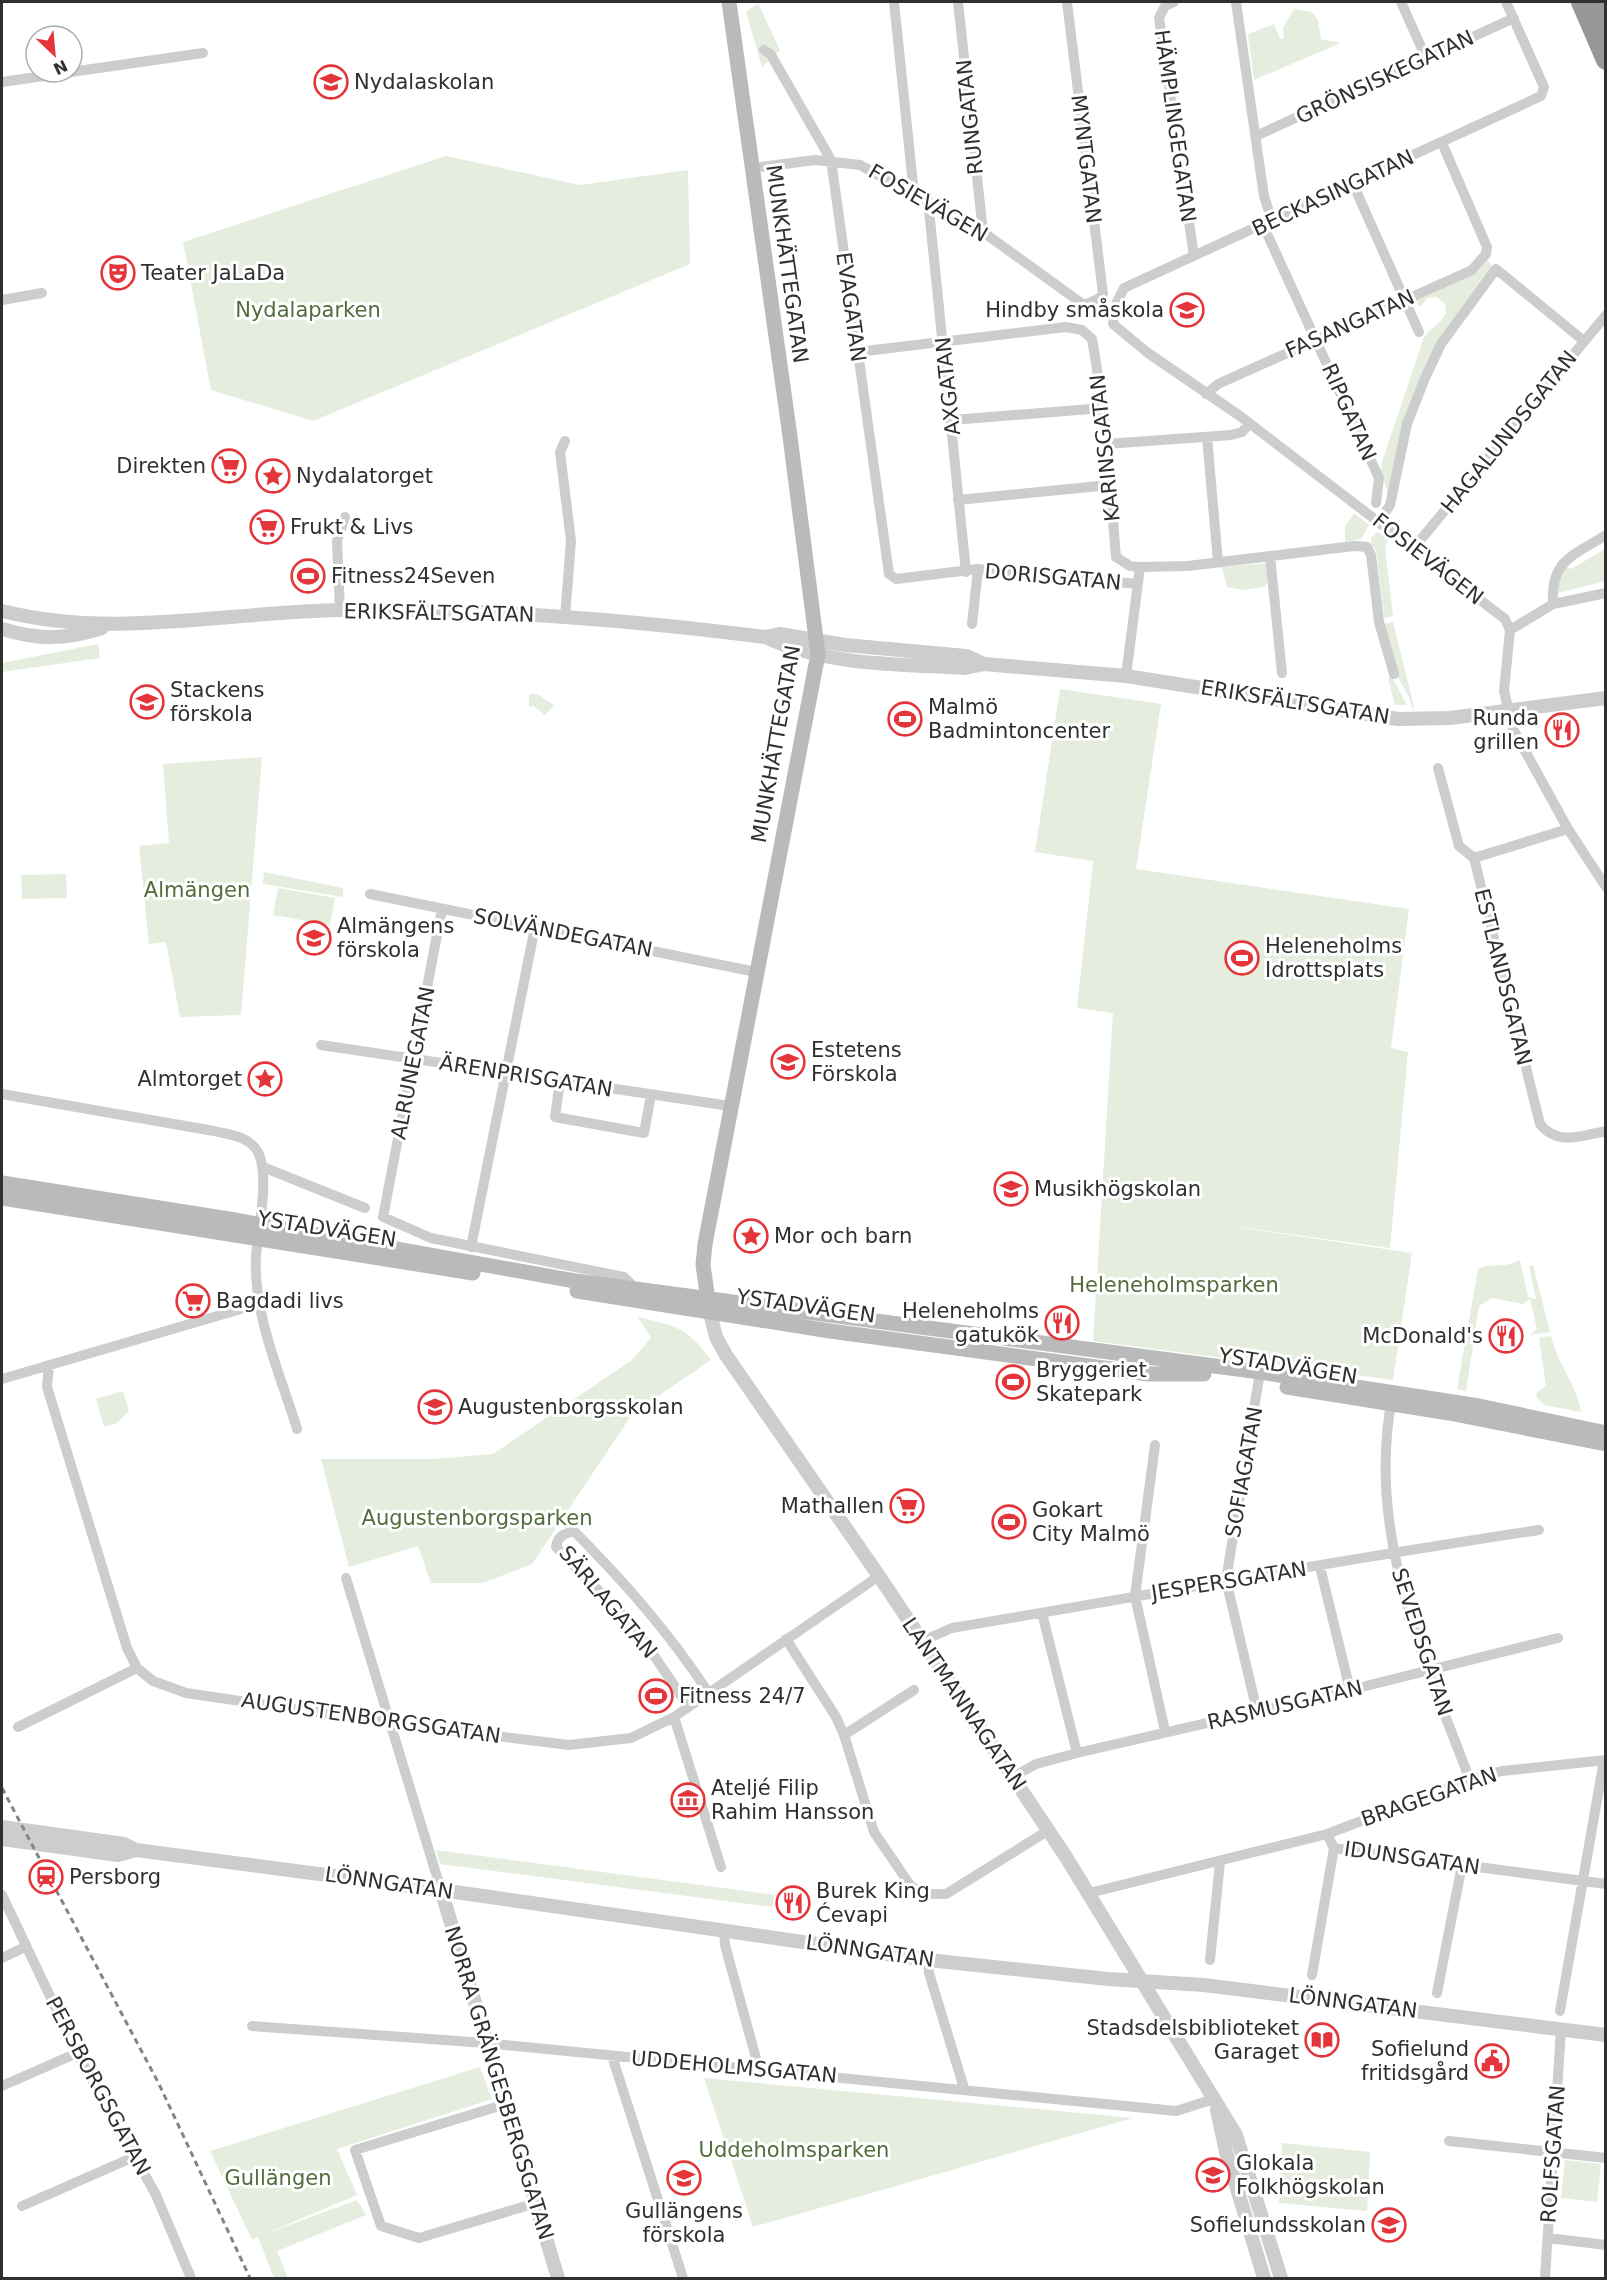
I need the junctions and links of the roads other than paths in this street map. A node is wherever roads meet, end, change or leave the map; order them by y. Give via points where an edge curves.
1 (729, 2) edge
2 (894, 2) edge
3 (958, 2) edge
4 (1066, 2) edge
5 (1174, 2) edge
6 (1236, 2) edge
7 (1401, 2) edge
8 (1506, 2) edge
9 (1581, 2) edge
10 (1598, 2) edge
11 (1514, 18) junction
12 (1605, 21) edge
13 (764, 50) dead end
14 (203, 53) dead end
15 (1426, 58) junction
16 (1605, 60) edge
17 (2, 82) edge
18 (1256, 136) junction
19 (1442, 143) junction
20 (831, 160) junction
21 (753, 168) junction
22 (1353, 184) junction
23 (914, 194) junction
24 (928, 200) junction
25 (1268, 223) junction
26 (982, 232) junction
27 (1194, 256) junction
28 (42, 294) dead end
29 (1404, 299) junction
30 (2, 300) edge
31 (1084, 305) joint
32 (1605, 315) edge
33 (1113, 324) joint
34 (1419, 332) dead end
35 (1316, 339) junction
36 (943, 341) junction
37 (1584, 341) junction
38 (857, 352) junction
39 (1206, 394) junction
40 (1103, 408) junction
41 (952, 420) junction
42 (1249, 424) junction
43 (1207, 437) junction
44 (565, 441) dead end
45 (1106, 444) junction
46 (1110, 485) junction
47 (958, 500) junction
48 (1376, 503) dead end
49 (345, 517) dead end
50 (1380, 522) junction
51 (1605, 535) edge
52 (1413, 549) junction
53 (1270, 556) junction
54 (1116, 557) junction
55 (1218, 562) junction
56 (1140, 567) junction
57 (978, 569) junction
58 (966, 572) junction
59 (896, 579) joint
60 (1118, 582) junction
61 (1138, 584) junction
62 (1605, 593) edge
63 (1553, 604) junction
64 (340, 610) junction
65 (2, 611) edge
66 (565, 616) junction
67 (972, 624) dead end
68 (112, 625) junction
69 (2, 629) edge
70 (1510, 630) junction
71 (817, 647) junction
72 (1282, 673) dead end
73 (1394, 674) dead end
74 (1126, 676) junction
75 (1605, 699) edge
76 (1507, 711) junction
77 (1438, 768) dead end
78 (1568, 830) junction
79 (1474, 858) junction
80 (1605, 887) edge
81 (370, 894) dead end
82 (442, 909) junction
83 (535, 927) junction
84 (756, 972) junction
85 (321, 1045) dead end
86 (413, 1059) junction
87 (506, 1073) junction
88 (560, 1081) junction
89 (2, 1094) edge
90 (651, 1095) junction
91 (730, 1106) junction
92 (1605, 1131) edge
93 (263, 1167) junction
94 (2, 1183) edge
95 (2, 1198) edge
96 (364, 1208) dead end
97 (383, 1217) joint
98 (258, 1231) junction
99 (471, 1247) junction
100 (635, 1288) junction
101 (258, 1304) junction
102 (709, 1306) junction
103 (49, 1365) junction
104 (1259, 1377) junction
105 (2, 1379) edge
106 (1392, 1398) junction
107 (297, 1429) dead end
108 (1605, 1433) edge
109 (1605, 1444) edge
110 (1155, 1445) dead end
111 (1539, 1530) dead end
112 (1392, 1552) junction
113 (1320, 1567) junction
114 (879, 1576) junction
115 (346, 1578) dead end
116 (1226, 1580) junction
117 (1135, 1596) junction
118 (1042, 1613) junction
119 (1558, 1638) dead end
120 (786, 1640) junction
121 (922, 1641) junction
122 (137, 1668) junction
123 (1429, 1671) junction
124 (914, 1690) dead end
125 (1350, 1690) junction
126 (708, 1692) junction
127 (688, 1706) junction
128 (1257, 1712) junction
129 (674, 1717) junction
130 (391, 1723) junction
131 (18, 1727) dead end
132 (1165, 1731) junction
133 (844, 1735) junction
134 (1077, 1753) junction
135 (1605, 1760) edge
136 (1013, 1777) junction
137 (1470, 1780) junction
138 (2, 1827) edge
139 (1049, 1830) junction
140 (1327, 1834) junction
141 (2, 1839) edge
142 (1334, 1848) junction
143 (136, 1850) junction
144 (1220, 1862) junction
145 (1461, 1865) junction
146 (721, 1867) dead end
147 (1585, 1881) junction
148 (1605, 1884) edge
149 (441, 1890) junction
150 (1089, 1893) junction
151 (2, 1895) edge
152 (724, 1931) junction
153 (25, 1947) junction
154 (2, 1958) edge
155 (928, 1960) junction
156 (1210, 1960) dead end
157 (1312, 1975) dead end
158 (1143, 1983) junction
159 (1437, 1993) dead end
160 (1560, 2011) dead end
161 (252, 2026) dead end
162 (1561, 2029) junction
163 (1605, 2035) edge
164 (485, 2043) junction
165 (77, 2053) junction
166 (612, 2056) junction
167 (759, 2069) junction
168 (2, 2086) edge
169 (964, 2088) junction
170 (1214, 2099) junction
171 (506, 2104) junction
172 (1449, 2141) dead end
173 (1553, 2152) junction
174 (136, 2156) junction
175 (1605, 2158) edge
176 (536, 2203) junction
177 (22, 2206) dead end
178 (1548, 2238) junction
179 (1605, 2245) edge
180 (190, 2278) edge
181 (558, 2278) edge
182 (683, 2278) edge
183 (1264, 2278) edge
184 (1281, 2278) edge
185 (1545, 2278) edge

1 - 21 main road, MUNKHÄTTEGATAN
2 - 23 street
3 - 26 street, RUNGATAN
4 - 31 street, MYNTGATAN via 1103,294
5 - 27 street, HÄMPLINGEGATAN via 1165,6 1159,18
6 - 18 street, RIPGATAN
7 - 15 street
8 - 11 street
9 - 16 highway
10 - 12 highway
11 - 15 street, GRÖNSISKEGATAN
11 - 19 street, BECKASINGATAN via 1544,87 1541,96
13 - 20 street, EVAGATAN via 771,55
14 - 17 street
15 - 18 street, GRÖNSISKEGATAN
18 - 25 street, RIPGATAN
19 - 22 street, BECKASINGATAN
19 - 29 street, FASANGATAN via 1487,247 1486,254 1472,270
20 - 21 street, FOSIEVÄGEN
20 - 23 street, FOSIEVÄGEN via 860,165
20 - 38 street, EVAGATAN
21 - 71 main road, MUNKHÄTTEGATAN
22 - 25 street, BECKASINGATAN
22 - 29 street
23 - 24 street, FOSIEVÄGEN
24 - 26 street, FOSIEVÄGEN
24 - 36 street, AXGATAN
25 - 27 street, BECKASINGATAN
25 - 35 street, RIPGATAN
26 - 31 street, FOSIEVÄGEN
27 - 33 street, BECKASINGATAN via 1124,288
28 - 30 street
29 - 34 street
29 - 35 street, FASANGATAN
32 - 37 street, HAGALUNDSGATAN
33 - 39 street, FOSIEVÄGEN
35 - 39 street, FASANGATAN via 1218,384
35 - 48 street, RIPGATAN via 1378,478
36 - 38 street
36 - 40 street, KARINSGATAN via 1066,327 1082,330 1092,339
36 - 41 street, AXGATAN
37 - 50 street via 1496,269 1441,344 1425,378 1407,424 1390,505
37 - 52 street, HAGALUNDSGATAN
38 - 59 street, EVAGATAN via 886,567
39 - 42 street, FOSIEVÄGEN
40 - 41 street
40 - 45 street, KARINSGATAN
41 - 47 street, AXGATAN
42 - 43 street via 1242,432
42 - 50 street, FOSIEVÄGEN
43 - 45 street
43 - 55 street
44 - 66 street via 560,452 571,541
45 - 46 street, KARINSGATAN
46 - 47 street
46 - 54 street, KARINSGATAN
47 - 58 street, AXGATAN
49 - 64 street via 337,541
50 - 52 street, FOSIEVÄGEN
51 - 63 street via 1561,563 1552,587
52 - 70 street, FOSIEVÄGEN via 1505,619
53 - 55 street, DORISGATAN
53 - 72 street
53 - 73 street, DORISGATAN via 1367,547 1379,622
54 - 56 street
54 - 60 street, KARINSGATAN
55 - 56 street, DORISGATAN
56 - 61 street
57 - 58 street, DORISGATAN
57 - 60 street, DORISGATAN
57 - 67 street
58 - 59 street, DORISGATAN
60 - 61 street, DORISGATAN
61 - 74 street
62 - 63 street
63 - 70 street
64 - 66 street, ERIKSFÄLTSGATAN
64 - 68 street, ERIKSFÄLTSGATAN
65 - 68 street, ERIKSFÄLTSGATAN via 61,623
66 - 71 street, ERIKSFÄLTSGATAN via 765,637 780,634
68 - 69 street, ERIKSFÄLTSGATAN via 58,638 30,637
70 - 76 street via 1504,691
71 - 74 street, ERIKSFÄLTSGATAN via 845,645 966,656 984,664
71 - 84 main road, MUNKHÄTTEGATAN
74 - 76 street, ERIKSFÄLTSGATAN via 1398,719
75 - 76 street, ERIKSFÄLTSGATAN
76 - 78 street via 1512,729
77 - 79 street, ESTLANDSGATAN via 1459,846
78 - 79 street
78 - 80 street
79 - 92 street, ESTLANDSGATAN via 1540,1124 1550,1134 1564,1139
81 - 82 street, SOLVÄNDEGATAN
82 - 83 street, SOLVÄNDEGATAN
82 - 86 street, ALRUNEGATAN
83 - 84 street, SOLVÄNDEGATAN
83 - 87 street
84 - 91 main road, MUNKHÄTTEGATAN
85 - 86 street, ÄRENPRISGATAN
86 - 87 street, ÄRENPRISGATAN
86 - 97 street, ALRUNEGATAN
87 - 88 street, ÄRENPRISGATAN
87 - 99 street
88 - 90 street, ÄRENPRISGATAN
88 - 90 street via 555,1117 644,1133
89 - 93 street via 248,1140
90 - 91 street, ÄRENPRISGATAN
91 - 102 main road, MUNKHÄTTEGATAN via 705,1244
93 - 96 street
93 - 98 street
94 - 98 main road, YSTADVÄGEN
95 - 98 main road, YSTADVÄGEN
97 - 99 street, YSTADVÄGEN via 431,1238
98 - 100 main road, YSTADVÄGEN
98 - 101 street
98 - 102 main road, YSTADVÄGEN
99 - 100 street, YSTADVÄGEN via 624,1278
100 - 102 main road, YSTADVÄGEN
101 - 103 street
101 - 107 street
102 - 104 main road, YSTADVÄGEN
102 - 114 street, LANTMANNAGATAN via 716,1337 726,1354
103 - 105 street
103 - 122 street via 47,1387 123,1636
104 - 106 main road, YSTADVÄGEN
104 - 116 street, SOFIAGATAN
106 - 108 main road, YSTADVÄGEN via 1528,1415
106 - 109 main road, YSTADVÄGEN
106 - 112 street, SEVEDSGATAN via 1386,1468
110 - 117 street
111 - 112 street, JESPERSGATAN
112 - 113 street, JESPERSGATAN
112 - 123 street, SEVEDSGATAN
113 - 116 street, JESPERSGATAN
113 - 125 street
114 - 120 street, AUGUSTENBORGSGATAN
114 - 121 street, LANTMANNAGATAN
115 - 130 street, NORRA GRÄNGESBERGSGATAN
116 - 117 street, JESPERSGATAN
116 - 128 street, SOFIAGATAN
117 - 118 street, JESPERSGATAN
117 - 132 street
118 - 121 street, JESPERSGATAN via 952,1628
118 - 134 street
119 - 123 street, RASMUSGATAN
120 - 126 street, AUGUSTENBORGSGATAN
120 - 133 street
121 - 136 street, LANTMANNAGATAN
122 - 130 street, AUGUSTENBORGSGATAN via 153,1681 186,1693
122 - 131 street
123 - 125 street, RASMUSGATAN
123 - 137 street, SEVEDSGATAN
124 - 133 street
125 - 128 street, RASMUSGATAN
126 - 127 street, AUGUSTENBORGSGATAN
126 - 127 street, SÄRLAGATAN via 665,1629 628,1585 573,1531 564,1534 556,1547 636,1629
127 - 129 street, AUGUSTENBORGSGATAN
128 - 132 street, RASMUSGATAN
129 - 130 street, AUGUSTENBORGSGATAN via 631,1737 569,1744
129 - 146 street
130 - 149 street, NORRA GRÄNGESBERGSGATAN
132 - 134 street, RASMUSGATAN
133 - 139 street via 874,1832 910,1885 922,1894 946,1894
134 - 136 street, RASMUSGATAN via 1036,1764
135 - 137 street, BRAGEGATAN via 1502,1771
135 - 147 street
136 - 139 street, LANTMANNAGATAN
137 - 140 street, BRAGEGATAN
138 - 143 street, LÖNNGATAN via 124,1844
139 - 150 street, LANTMANNAGATAN
140 - 142 street, IDUNSGATAN
140 - 144 street, IDUNSGATAN
141 - 143 street, LÖNNGATAN via 118,1855
142 - 145 street, IDUNSGATAN
142 - 157 street
143 - 149 street, LÖNNGATAN
144 - 150 street, IDUNSGATAN
144 - 156 street
145 - 147 street, IDUNSGATAN
145 - 159 street
147 - 148 street, IDUNSGATAN
147 - 160 street
149 - 152 street, LÖNNGATAN
149 - 164 street, NORRA GRÄNGESBERGSGATAN
150 - 158 street, LANTMANNAGATAN
151 - 153 street, PERSBORGSGATAN
152 - 155 street, LÖNNGATAN
152 - 167 street
153 - 154 street
153 - 165 street, PERSBORGSGATAN
155 - 158 street, LÖNNGATAN
155 - 169 street
158 - 162 street, LÖNNGATAN via 1204,1985
158 - 170 street, LANTMANNAGATAN
161 - 164 street, UDDEHOLMSGATAN
162 - 163 street, LÖNNGATAN
162 - 173 street, ROLFSGATAN
164 - 166 street, UDDEHOLMSGATAN
164 - 171 street, NORRA GRÄNGESBERGSGATAN
165 - 168 street
165 - 174 street, PERSBORGSGATAN
166 - 167 street, UDDEHOLMSGATAN
166 - 182 street
167 - 169 street, UDDEHOLMSGATAN
169 - 170 street, UDDEHOLMSGATAN via 1176,2111
170 - 183 street, LANTMANNAGATAN
170 - 184 street, LANTMANNAGATAN via 1236,2136
171 - 176 street, NORRA GRÄNGESBERGSGATAN
171 - 176 street via 355,2150 381,2226 393,2232 419,2238
172 - 173 street
173 - 175 street
173 - 178 street, ROLFSGATAN
174 - 177 street
174 - 180 street, PERSBORGSGATAN
176 - 181 street, NORRA GRÄNGESBERGSGATAN
178 - 179 street
178 - 185 street, ROLFSGATAN

